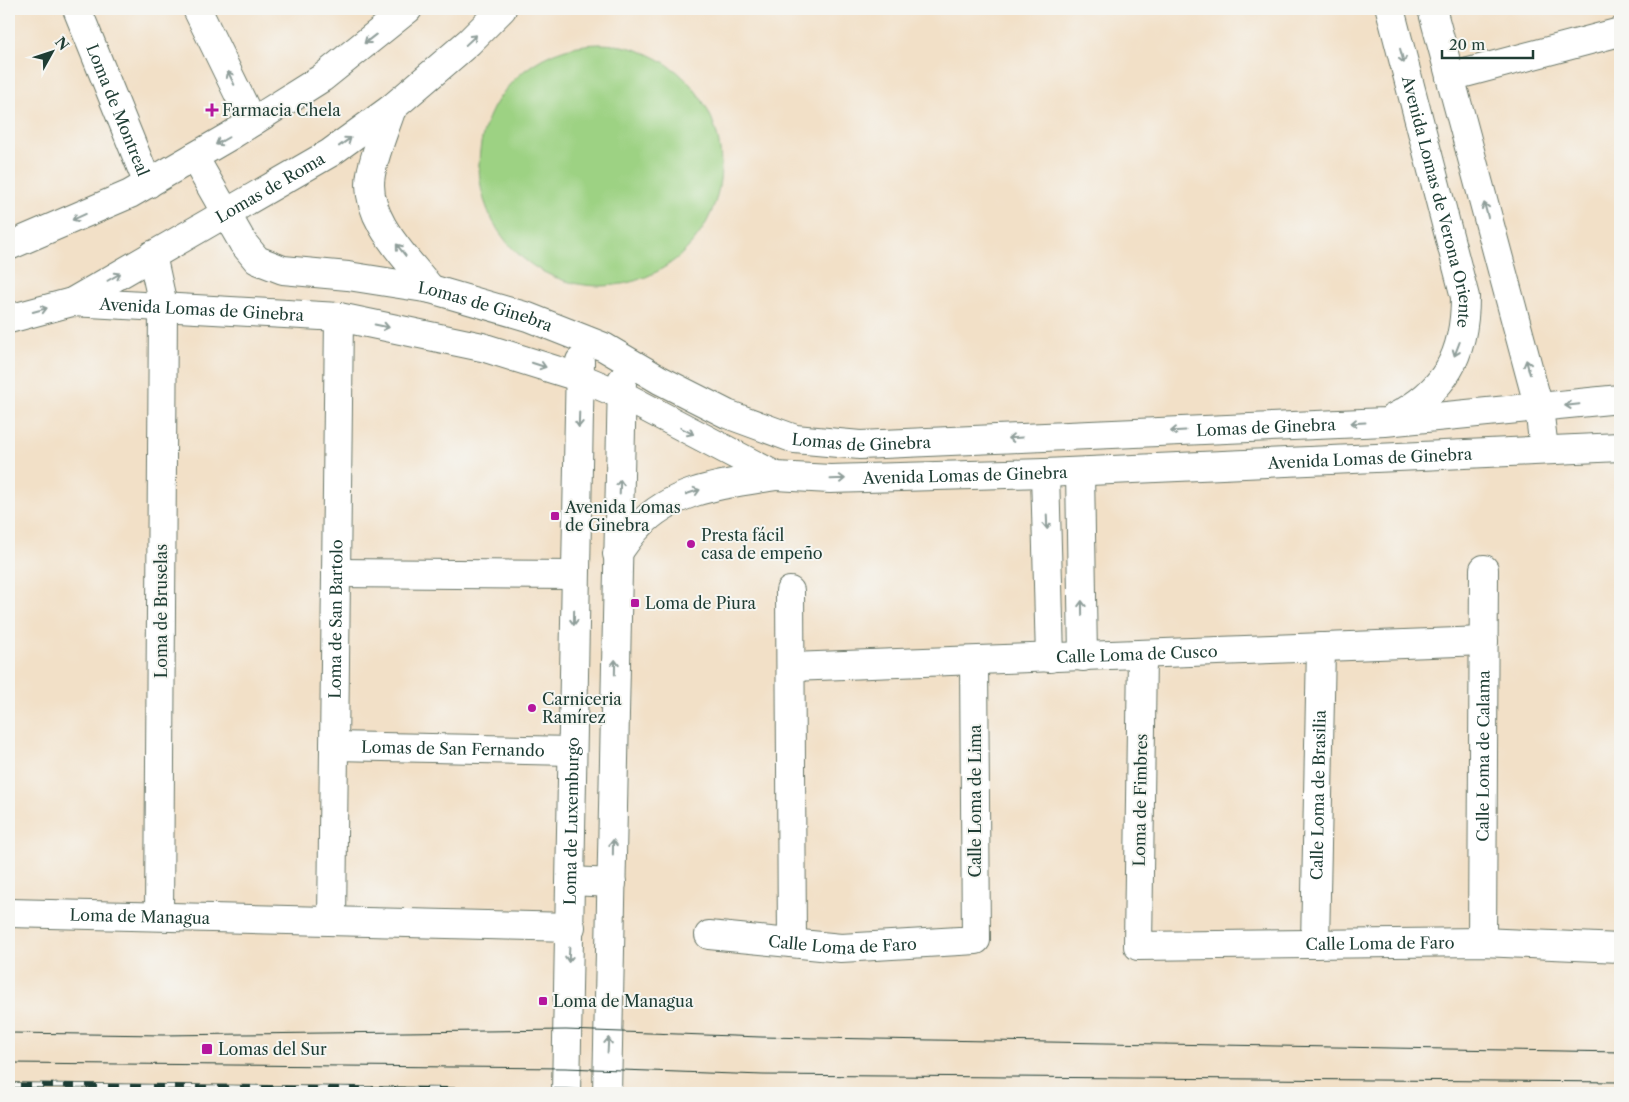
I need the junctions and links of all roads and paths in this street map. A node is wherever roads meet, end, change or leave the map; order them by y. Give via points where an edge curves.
1 (77, 9) edge
2 (197, 9) edge
3 (408, 9) edge
4 (502, 9) edge
5 (1390, 9) edge
6 (1432, 9) edge
7 (1620, 32) edge
8 (1450, 77) junction
9 (392, 108) junction
10 (252, 122) junction
11 (194, 157) junction
12 (148, 184) junction
13 (226, 213) junction
14 (9, 246) edge
15 (152, 255) junction
16 (431, 289) junction
17 (72, 302) junction
18 (163, 305) junction
19 (339, 317) junction
20 (9, 319) edge
21 (578, 337) junction
22 (620, 357) junction
23 (581, 378) junction
24 (624, 396) junction
25 (1620, 399) edge
26 (1538, 408) junction
27 (1385, 422) junction
28 (1620, 447) edge
29 (1544, 449) junction
30 (1080, 472) junction
31 (1046, 473) junction
32 (776, 476) junction
33 (617, 554) junction
34 (1484, 569) dead end
35 (336, 573) junction
36 (574, 575) junction
37 (790, 591) dead end
38 (1484, 641) junction
39 (1321, 647) junction
40 (1142, 654) junction
41 (1083, 657) junction
42 (1050, 658) junction
43 (974, 661) junction
44 (790, 668) junction
45 (334, 746) junction
46 (572, 751) junction
47 (571, 881) junction
48 (612, 883) junction
49 (9, 913) edge
50 (159, 916) junction
51 (332, 921) junction
52 (570, 927) junction
53 (708, 935) dead end
54 (976, 940) joint
55 (1482, 942) junction
56 (792, 943) junction
57 (1315, 944) junction
58 (1138, 946) joint
59 (1620, 948) edge
60 (566, 1093) edge
61 (607, 1093) edge

1 - 12 street, Loma de Montreal
10 -> 2 street
3 -> 10 street via 322,78
9 -> 4 street, Lomas de Roma
5 -> 27 street, Avenida Lomas de Verona Oriente via 1465,297 1465,318 1462,338 1441,381 1418,403
6 - 8 street
7 - 8 street
26 -> 8 street
13 -> 9 street, Lomas de Roma via 330,152
16 -> 9 street via 382,224 371,201 371,174
10 -> 11 street
11 - 12 street
11 - 13 street, Lomas de Ginebra
12 -> 14 street
13 - 15 street, Lomas de Roma
13 - 16 street, Lomas de Ginebra via 257,260 283,270
17 -> 15 street, Lomas de Roma
15 - 18 street, Loma de Bruselas
16 - 21 street, Lomas de Ginebra via 528,317
17 - 18 street, Avenida Lomas de Ginebra
20 -> 17 street, Lomas de Roma
18 - 19 street, Avenida Lomas de Ginebra
18 - 50 street, Loma de Bruselas
19 -> 23 street, Avenida Lomas de Ginebra via 482,347
19 - 35 street, Loma de San Bartolo
21 - 22 street, Lomas de Ginebra
21 - 23 street, Loma de Luxemburgo
22 - 24 street
27 -> 22 street, Lomas de Ginebra via 860,445 795,438 727,414
23 - 24 street, Avenida Lomas de Ginebra
23 -> 36 street, Loma de Luxemburgo
24 -> 32 street, Avenida Lomas de Ginebra
33 -> 24 street
25 -> 26 street, Lomas de Ginebra
26 - 27 street, Lomas de Ginebra
26 - 29 street
28 - 29 street, Avenida Lomas de Ginebra
29 - 30 street, Avenida Lomas de Ginebra
30 - 31 street, Avenida Lomas de Ginebra
41 -> 30 street
32 -> 31 street, Avenida Lomas de Ginebra via 830,480
31 -> 42 street
33 -> 32 street via 638,527 663,505 692,491
48 -> 33 street
34 - 38 street, Calle Loma de Calama
35 - 36 street
35 - 45 street, Loma de San Bartolo
36 -> 46 street, Loma de Luxemburgo
37 - 44 street
38 - 39 street, Calle Loma de Cusco
38 - 55 street, Calle Loma de Calama
39 - 40 street, Calle Loma de Cusco
39 - 57 street, Calle Loma de Brasilia
40 - 41 street, Calle Loma de Cusco
40 - 58 street, Loma de Fimbres
41 - 42 street, Calle Loma de Cusco
42 - 43 street, Calle Loma de Cusco
43 - 44 street, Calle Loma de Cusco
43 - 54 street, Calle Loma de Lima
44 - 56 street
45 - 46 street, Lomas de San Fernando
45 - 51 street, Loma de San Bartolo
46 - 47 street, Loma de Luxemburgo
47 - 48 street
47 - 52 street, Loma de Luxemburgo
61 -> 48 street
49 - 50 street, Loma de Managua
50 - 51 street, Loma de Managua
51 - 52 street, Loma de Managua
52 -> 60 street, Loma de Luxemburgo
53 - 56 street, Calle Loma de Faro
54 - 56 street, Calle Loma de Faro via 841,948
55 - 57 street, Calle Loma de Faro
55 - 59 street, Calle Loma de Faro
57 - 58 street, Calle Loma de Faro

